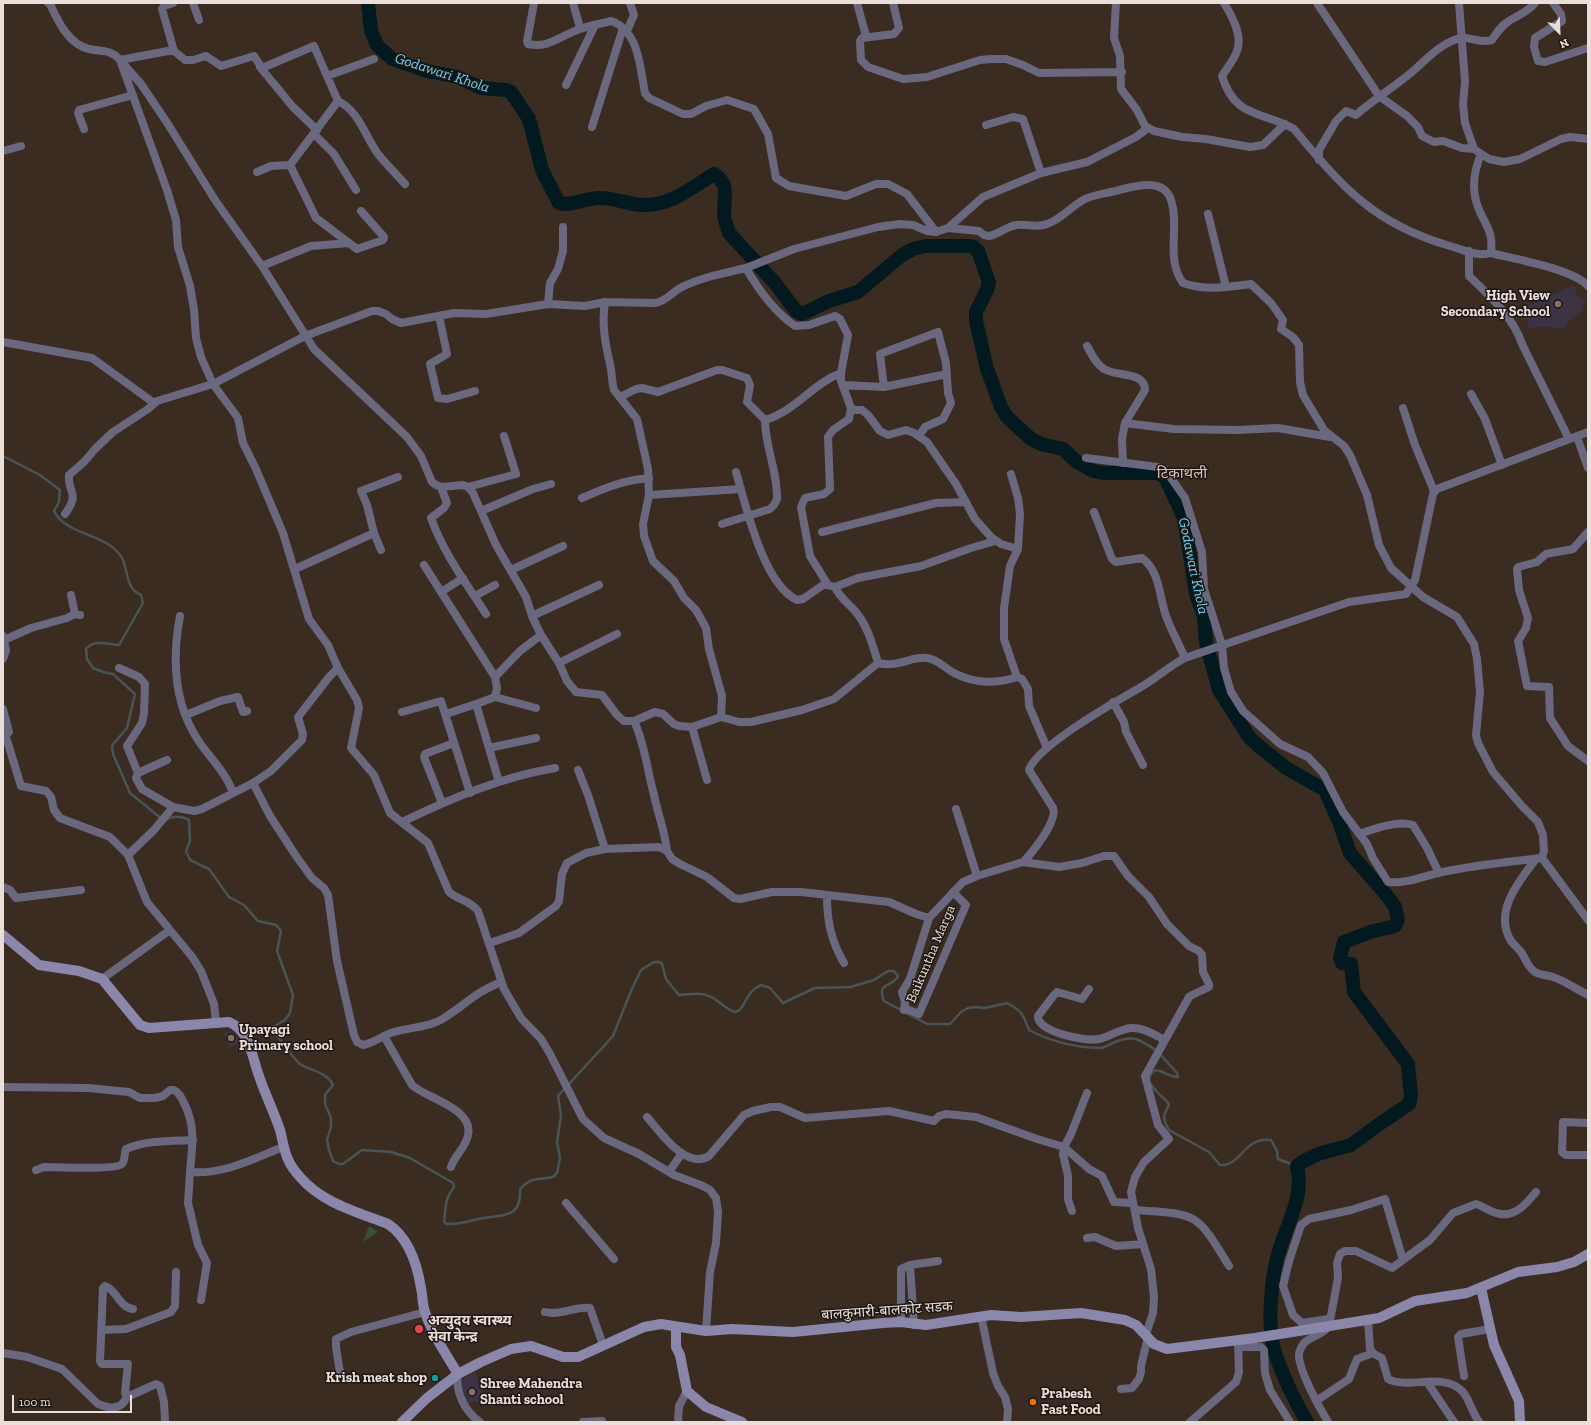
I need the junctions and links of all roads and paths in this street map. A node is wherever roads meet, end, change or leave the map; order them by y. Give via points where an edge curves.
1 (50, 3) edge
2 (173, 3) edge
3 (193, 3) edge
4 (534, 3) edge
5 (572, 3) edge
6 (630, 3) edge
7 (857, 3) edge
8 (893, 3) edge
9 (1116, 3) edge
10 (1224, 3) edge
11 (1317, 3) edge
12 (1459, 3) edge
13 (1535, 3) edge
14 (1553, 3) edge
15 (199, 20) dead end
16 (595, 25) junction
17 (580, 28) junction
18 (625, 30) junction
19 (866, 36) junction
20 (1462, 38) junction
21 (1588, 48) edge
22 (174, 51) junction
23 (374, 59) dead end
24 (120, 60) junction
25 (260, 67) junction
26 (1122, 72) junction
27 (327, 76) junction
28 (566, 85) dead end
29 (133, 95) junction
30 (1379, 96) junction
31 (338, 101) junction
32 (1285, 124) junction
33 (986, 125) dead end
34 (592, 127) dead end
35 (1148, 128) junction
36 (84, 129) dead end
37 (316, 132) junction
38 (1588, 139) edge
39 (21, 146) dead end
40 (3, 151) edge
41 (1478, 151) junction
42 (1320, 160) junction
43 (290, 165) junction
44 (257, 172) dead end
45 (1042, 173) junction
46 (405, 184) dead end
47 (356, 190) dead end
48 (361, 211) dead end
49 (1208, 214) dead end
50 (563, 227) dead end
51 (948, 228) junction
52 (936, 232) junction
53 (349, 243) junction
54 (1469, 251) junction
55 (1491, 253) junction
56 (262, 266) junction
57 (747, 268) junction
58 (1587, 282) edge
59 (1226, 287) junction
60 (605, 302) junction
61 (548, 304) junction
62 (439, 316) junction
63 (305, 336) junction
64 (3, 342) edge
65 (1087, 346) dead end
66 (841, 373) junction
67 (947, 374) junction
68 (213, 384) junction
69 (842, 385) junction
70 (884, 386) junction
71 (475, 391) dead end
72 (1471, 394) dead end
73 (620, 397) junction
74 (154, 403) junction
75 (851, 408) junction
76 (1404, 408) dead end
77 (765, 420) junction
78 (1125, 423) junction
79 (1588, 432) edge
80 (504, 436) dead end
81 (919, 436) junction
82 (1330, 437) junction
83 (1573, 438) junction
84 (1086, 458) dead end
85 (1123, 463) junction
86 (1502, 465) junction
87 (1588, 468) edge
88 (736, 472) dead end
89 (1011, 474) dead end
90 (398, 477) dead end
91 (649, 478) junction
92 (551, 484) dead end
93 (441, 487) junction
94 (468, 487) junction
95 (741, 489) junction
96 (1434, 491) junction
97 (649, 494) junction
98 (582, 498) dead end
99 (966, 502) junction
100 (481, 511) junction
101 (1094, 512) dead end
102 (65, 514) dead end
103 (748, 516) junction
104 (722, 524) dead end
105 (822, 532) dead end
106 (1588, 532) edge
107 (374, 533) junction
108 (995, 541) junction
109 (563, 546) dead end
110 (1018, 548) junction
111 (381, 550) dead end
112 (424, 565) dead end
113 (295, 569) junction
114 (511, 570) junction
115 (463, 578) junction
116 (495, 585) dead end
117 (599, 585) dead end
118 (831, 586) junction
119 (1411, 588) junction
120 (440, 592) junction
121 (72, 595) dead end
122 (475, 596) junction
123 (486, 614) dead end
124 (180, 616) dead end
125 (532, 616) junction
126 (617, 634) dead end
127 (541, 635) junction
128 (4, 638) edge
129 (1219, 646) junction
130 (1188, 657) junction
131 (3, 659) edge
132 (878, 662) junction
133 (559, 663) junction
134 (119, 668) dead end
135 (338, 668) junction
136 (495, 677) junction
137 (1017, 677) junction
138 (495, 698) junction
139 (1113, 702) junction
140 (476, 704) junction
141 (536, 708) dead end
142 (3, 709) edge
143 (247, 711) dead end
144 (402, 712) dead end
145 (446, 714) junction
146 (186, 715) junction
147 (721, 717) junction
148 (634, 721) junction
149 (692, 727) junction
150 (4, 738) edge
151 (536, 738) dead end
152 (454, 743) junction
153 (489, 748) junction
154 (1048, 748) junction
155 (167, 760) dead end
156 (1588, 761) edge
157 (1143, 765) dead end
158 (555, 768) dead end
159 (578, 770) dead end
160 (138, 773) junction
161 (707, 780) dead end
162 (499, 782) junction
163 (253, 783) junction
164 (233, 793) junction
165 (470, 793) junction
166 (442, 803) junction
167 (173, 807) junction
168 (956, 808) dead end
169 (402, 822) junction
170 (1359, 834) junction
171 (605, 848) junction
172 (667, 851) junction
173 (128, 855) junction
174 (1539, 859) junction
175 (1023, 862) junction
176 (1439, 872) junction
177 (977, 876) junction
178 (3, 887) edge
179 (81, 890) dead end
180 (953, 892) junction
181 (827, 896) junction
182 (929, 918) junction
183 (1588, 920) edge
184 (170, 930) junction
185 (3, 935) edge
186 (490, 943) junction
187 (844, 963) dead end
188 (102, 979) junction
189 (501, 982) junction
190 (1089, 989) dead end
191 (1588, 995) edge
192 (216, 1023) junction
193 (384, 1036) junction
194 (1164, 1043) junction
195 (3, 1087) edge
196 (1087, 1093) dead end
197 (647, 1117) dead end
198 (1588, 1123) edge
199 (193, 1140) junction
200 (283, 1146) junction
201 (1064, 1147) junction
202 (682, 1153) junction
203 (1588, 1155) edge
204 (451, 1167) dead end
205 (36, 1170) dead end
206 (190, 1172) junction
207 (669, 1172) junction
208 (1536, 1192) dead end
209 (566, 1203) dead end
210 (1134, 1207) junction
211 (1072, 1212) dead end
212 (1087, 1238) dead end
213 (1143, 1244) junction
214 (1588, 1254) edge
215 (614, 1259) dead end
216 (1403, 1260) junction
217 (938, 1261) dead end
218 (910, 1265) junction
219 (1228, 1266) dead end
220 (176, 1272) dead end
221 (1481, 1288) junction
222 (201, 1300) dead end
223 (132, 1309) dead end
224 (425, 1312) junction
225 (546, 1312) dead end
226 (981, 1316) junction
227 (1368, 1320) junction
228 (900, 1322) junction
229 (1329, 1322) junction
230 (1302, 1323) junction
231 (914, 1324) junction
232 (676, 1326) junction
233 (1490, 1329) junction
234 (102, 1330) junction
235 (706, 1331) junction
236 (1147, 1335) junction
237 (1304, 1343) junction
238 (1238, 1344) junction
239 (603, 1345) junction
240 (3, 1353) edge
241 (1370, 1354) dead end
242 (458, 1374) junction
243 (1464, 1376) dead end
244 (342, 1380) dead end
245 (1427, 1382) junction
246 (1121, 1389) dead end
247 (687, 1391) junction
248 (127, 1397) junction
249 (1319, 1399) dead end
250 (602, 1421) dead end
251 (1452, 1421) edge
252 (165, 1422) edge
253 (402, 1422) edge
254 (480, 1422) edge
255 (583, 1422) edge
256 (678, 1422) edge
257 (742, 1422) edge
258 (1007, 1422) edge
259 (1190, 1422) edge
260 (1290, 1422) edge
261 (1328, 1422) edge
262 (1479, 1422) edge
263 (1520, 1422) edge

1 - 24 street via 64,31 79,45 87,49 113,52
2 - 22 street via 162,9
3 - 15 street
4 - 17 street via 528,44 546,45
5 - 17 street
6 - 18 street via 634,15
7 - 19 street
8 - 19 street via 898,31 894,34
9 - 26 street via 1114,38
10 - 32 street via 1232,17 1238,37 1238,50 1222,76 1226,90 1242,107 1257,116
11 - 30 street
12 - 20 street
13 - 20 street via 1532,8 1509,20 1492,40 1485,43
14 - 21 street via 1561,14 1562,21 1535,38 1534,47 1538,61 1545,62
16 - 17 street
16 - 18 street via 610,21
16 - 28 street
18 - 34 street
18 - 52 street via 635,46 645,93 649,98 683,114 691,114 706,106 727,100 754,109 768,134 776,178 789,186 846,196 876,184 888,184 907,194
19 - 26 street via 860,41 862,63 903,79 927,77 980,60 991,59 1006,59 1039,73
20 - 30 street via 1432,52 1412,72
20 - 41 street via 1466,82 1465,123
22 - 24 street
22 - 25 street via 185,60 206,56 221,66 254,56
23 - 27 street
24 - 29 street
24 - 56 street via 141,84 215,200
25 - 27 street via 264,68 314,46
25 - 37 street
26 - 35 street via 1121,89 1137,110 1144,126
27 - 31 street
29 - 36 street via 79,110
29 - 68 street via 168,190 176,220 178,247 190,286 196,338
30 - 41 street via 1407,116 1422,136 1434,142 1443,141
30 - 42 street via 1356,115 1346,111 1340,116 1319,150
31 - 37 street
31 - 46 street via 354,114 379,156
32 - 35 street via 1263,145 1250,148 1206,139 1182,138
32 - 42 street via 1294,129
33 - 45 street via 1013,118 1023,119
35 - 45 street via 1094,159
37 - 43 street
37 - 47 street via 334,154
38 - 41 street via 1561,139 1512,162 1496,162
39 - 40 street
41 - 55 street via 1474,177 1475,197 1480,212 1490,228
42 - 54 street via 1348,191 1382,217 1415,234
43 - 44 street via 271,166
43 - 53 street via 316,218
45 - 51 street via 983,197
48 - 53 street via 382,234 383,240 361,249
49 - 59 street
50 - 61 street via 563,251 550,282
51 - 52 street
51 - 59 street via 979,231 989,236 1016,225 1043,226 1060,218 1084,199 1092,196 1131,186 1158,186 1165,190 1172,200 1174,248 1182,280 1190,286
52 - 57 street via 913,225 878,227 794,249
53 - 56 street via 311,246
54 - 55 street via 1481,256
54 - 83 street via 1469,276 1518,331 1522,344
55 - 58 street via 1564,272
56 - 63 street
57 - 60 street via 692,283 662,302
57 - 66 street via 756,285 795,326 801,327 835,316 840,319 848,335
59 - 82 street via 1251,284 1280,315 1283,320 1281,329 1299,345 1303,395
60 - 61 street via 585,306
60 - 73 street via 604,336 612,385
61 - 62 street via 498,313 461,312
62 - 63 street via 401,323 382,312 372,312
62 - 71 street via 447,354 430,364 438,398 447,399
63 - 68 street
63 - 93 street via 325,360 407,438 421,456 432,482
64 - 74 street via 92,358
65 - 78 street via 1098,364 1106,370 1135,377 1142,380 1145,386
66 - 69 street
66 - 77 street via 826,380 788,410
67 - 70 street
67 - 70 street via 939,333 936,331 880,354
67 - 81 street via 948,393 952,404 943,419 924,427
68 - 74 street
68 - 113 street via 238,418 243,443 283,533
69 - 70 street
69 - 75 street
72 - 86 street via 1485,419
73 - 77 street via 642,388 658,392 722,370 747,378 750,386 748,402
73 - 91 street via 633,413 640,428
74 - 102 street via 113,432 69,475 68,480 74,496
75 - 81 street via 862,410 880,431 892,434 906,430
75 - 118 street via 849,420 833,430 828,437 830,490 805,498 800,507 810,556
76 - 96 street via 1415,445
77 - 103 street via 765,436 777,499 770,509
78 - 82 street via 1174,429 1236,430 1272,427
78 - 85 street via 1122,439
79 - 83 street
80 - 94 street via 516,474
81 - 99 street via 935,453
82 - 119 street via 1344,446 1353,461 1366,495 1378,545 1391,568
83 - 86 street
83 - 87 street
84 - 85 street
85 - 129 street via 1158,467 1166,471 1185,498 1202,552 1204,589
86 - 96 street
88 - 95 street
89 - 110 street via 1020,514
90 - 107 street via 361,491
91 - 97 street
91 - 98 street via 614,484
92 - 100 street
93 - 94 street
93 - 115 street via 447,503 431,518 443,546
94 - 100 street
95 - 97 street
95 - 103 street
96 - 119 street via 1418,568
97 - 147 street via 643,524 644,536 653,560 674,581 706,628 709,650 722,696
99 - 105 street via 930,504
99 - 108 street via 975,519
100 - 114 street via 496,545
101 - 130 street via 1112,559 1116,562 1142,558 1149,563 1155,573 1166,616
103 - 104 street
103 - 118 street via 766,562 790,597 803,599 823,585
106 - 156 street via 1573,549 1546,554 1537,562 1517,569 1519,590 1528,616 1526,628 1518,640 1528,686 1549,687 1550,718 1568,746
107 - 111 street
107 - 113 street
108 - 110 street
108 - 118 street via 921,566
109 - 114 street
110 - 137 street via 1010,566 1004,620 1004,639
112 - 120 street
113 - 135 street via 307,614 328,645
114 - 125 street via 526,597
115 - 120 street
115 - 122 street
116 - 122 street
117 - 125 street
118 - 132 street via 856,612 871,641
119 - 129 street via 1406,594 1349,602
119 - 174 street via 1457,617 1474,644 1478,659 1480,692 1476,734 1478,742 1493,772 1538,822 1543,835 1544,851
120 - 136 street
121 - 128 street via 77,615
122 - 123 street
124 - 146 street via 176,642 177,689
125 - 127 street
126 - 133 street
127 - 133 street
127 - 136 street via 520,651
128 - 131 street via 6,650
129 - 130 street
129 - 170 street via 1231,692 1243,711 1280,744 1308,757 1324,773 1343,812
130 - 139 street
132 - 137 street via 886,665 928,658 954,673 986,683
132 - 147 street via 839,696 823,703 751,722 738,722
133 - 148 street via 567,681 576,692 602,695 621,720
134 - 160 street via 139,677 145,684 142,723 127,746
135 - 163 street via 328,677 298,717 303,734 302,740 271,771
135 - 169 street via 354,693 359,708 351,748 374,775 390,813
136 - 138 street
137 - 154 street via 1022,679 1028,689 1029,706
138 - 140 street
138 - 141 street
139 - 154 street
139 - 157 street
140 - 145 street
140 - 153 street
142 - 150 street via 9,732
143 - 146 street via 243,712 238,697 220,701
144 - 145 street via 438,700 441,701
145 - 152 street
146 - 164 street via 194,735 230,783
147 - 149 street
148 - 149 street via 655,712 662,714 674,724
148 - 172 street via 644,745
149 - 161 street
150 - 173 street via 21,786 46,791 60,818 110,837
151 - 153 street
152 - 165 street
152 - 166 street via 424,757
153 - 162 street
154 - 175 street via 1029,770 1054,813 1049,826
155 - 160 street
158 - 162 street
159 - 171 street
160 - 167 street via 136,778 142,789
162 - 165 street
163 - 164 street
163 - 193 street via 270,816 296,856 328,895 337,961 357,1042 363,1045
164 - 167 street via 194,811
165 - 166 street
166 - 169 street
167 - 173 street
168 - 177 street
169 - 186 street via 428,843 449,892 474,906
170 - 176 street via 1388,882 1399,883
170 - 176 street via 1407,823 1413,825
171 - 172 street via 659,847
171 - 186 street via 586,853 567,863 562,874 561,893 556,906 520,933
172 - 181 street via 672,859 707,877 734,898 772,892
173 - 184 street via 147,902
174 - 176 street
174 - 183 street
174 - 191 street via 1517,885 1505,915 1506,928 1511,941 1531,969 1552,976
175 - 177 street
175 - 194 street via 1060,867 1114,856 1128,876 1149,897 1167,924 1189,946 1199,951 1209,988 1189,997
177 - 180 street via 963,882
178 - 179 street via 10,890 16,898
180 - 182 street
180 - 182 street, Baikuntha Marga via 966,905 919,1014 904,1009 902,992 910,979
181 - 182 street via 889,902
181 - 187 street via 828,924 833,943
184 - 188 street
184 - 192 street via 201,971 214,1004
185 - 188 main road via 39,965 79,971
186 - 189 street
188 - 192 main road via 140,1025 150,1028
189 - 193 street via 479,992 444,1018
189 - 207 street via 520,1018 541,1039 549,1052 583,1119 604,1138 639,1154
190 - 194 street via 1082,999 1058,992 1054,995 1038,1016 1043,1028 1087,1040 1099,1039 1130,1028 1142,1029
192 - 200 main road via 229,1022 236,1026 247,1042 280,1131
193 - 204 street via 412,1085 445,1102 466,1122 469,1130 465,1148 456,1156
194 - 210 street via 1146,1072 1146,1080 1158,1125 1169,1139 1144,1162 1135,1177 1131,1192
195 - 199 street via 88,1088 129,1092 140,1098 155,1098 174,1090 180,1095 190,1117
196 - 201 street
197 - 202 street
198 - 203 street via 1562,1122 1562,1152 1566,1155
199 - 205 street via 152,1142 130,1147 126,1149 121,1165 44,1167
199 - 206 street
200 - 206 street via 229,1168 202,1173
200 - 224 main road via 292,1168 313,1190 336,1204 388,1224 405,1239 411,1250
201 - 202 street via 965,1114 941,1115 934,1121 889,1111 805,1118 772,1107 744,1115 703,1160
201 - 210 street via 1089,1169 1102,1176 1114,1202
201 - 211 street via 1068,1199
202 - 207 street
206 - 222 street via 188,1203 198,1245 207,1263
207 - 235 street via 710,1190 718,1205
208 - 216 street via 1520,1209 1510,1214 1494,1213 1476,1204 1463,1208 1454,1213 1430,1240
209 - 215 street
210 - 213 street
210 - 219 street via 1177,1213 1198,1221 1206,1229
212 - 213 street via 1095,1237 1116,1246
213 - 236 street via 1151,1269 1154,1297
214 - 221 main road via 1557,1267 1518,1272
216 - 229 street via 1392,1268 1356,1251 1345,1251 1340,1254
216 - 230 street via 1385,1199 1344,1212 1309,1219 1301,1225 1283,1286 1293,1315
217 - 218 street
218 - 228 street via 901,1269 900,1273
218 - 231 street
220 - 234 street via 175,1306 171,1312 126,1329
221 - 227 main road via 1467,1293 1415,1301 1379,1318
221 - 233 main road
223 - 234 street via 125,1306 114,1292 105,1286
224 - 242 main road via 438,1343
224 - 244 street via 351,1332 336,1339
225 - 239 street via 558,1313 574,1308 590,1308
226 - 231 main road, बालकुमारी-बालकोट सडक via 939,1324
226 - 236 main road, बालकुमारी-बालकोट सडक via 1021,1317 1081,1313 1125,1320 1136,1325
226 - 258 street via 993,1373 1008,1409
227 - 229 main road
227 - 245 street via 1370,1348 1374,1354 1382,1358 1388,1379 1395,1383
228 - 231 main road, बालकुमारी-बालकोट सडक
228 - 235 main road, बालकुमारी-बालकोट सडक via 793,1332 732,1329
229 - 230 street
229 - 237 street via 1325,1331
229 - 238 main road, बालकुमारी-बालकोट सडक via 1317,1329 1255,1338
230 - 237 street
232 - 235 main road, बालकुमारी-बालकोट सडक
232 - 239 main road, बालकुमारी-बालकोट सडक via 655,1324
232 - 247 main road via 676,1347 680,1354
233 - 243 street via 1458,1336
233 - 263 main road via 1494,1345 1519,1400
234 - 248 street via 100,1361 102,1364 128,1364 125,1393
236 - 238 main road, बालकुमारी-बालकोट सडक via 1154,1344 1167,1349
236 - 246 street via 1139,1379 1132,1388
237 - 261 street via 1298,1353 1299,1362
238 - 259 street via 1240,1362 1236,1382
238 - 260 street via 1261,1347 1264,1350 1265,1373 1270,1390
239 - 242 main road, बालकुमारी-बालकोट सडक via 572,1358 540,1348 511,1349
240 - 248 street via 27,1357 62,1369 98,1404 106,1407 119,1407
241 - 249 street via 1357,1359 1349,1379
242 - 253 main road, बालकुमारी-बालकोट सडक
242 - 254 street via 456,1386 465,1406
245 - 251 street
245 - 262 street via 1438,1380 1462,1392
247 - 256 street via 679,1406
247 - 257 main road via 706,1407
248 - 252 street via 156,1384 160,1386
250 - 255 street

